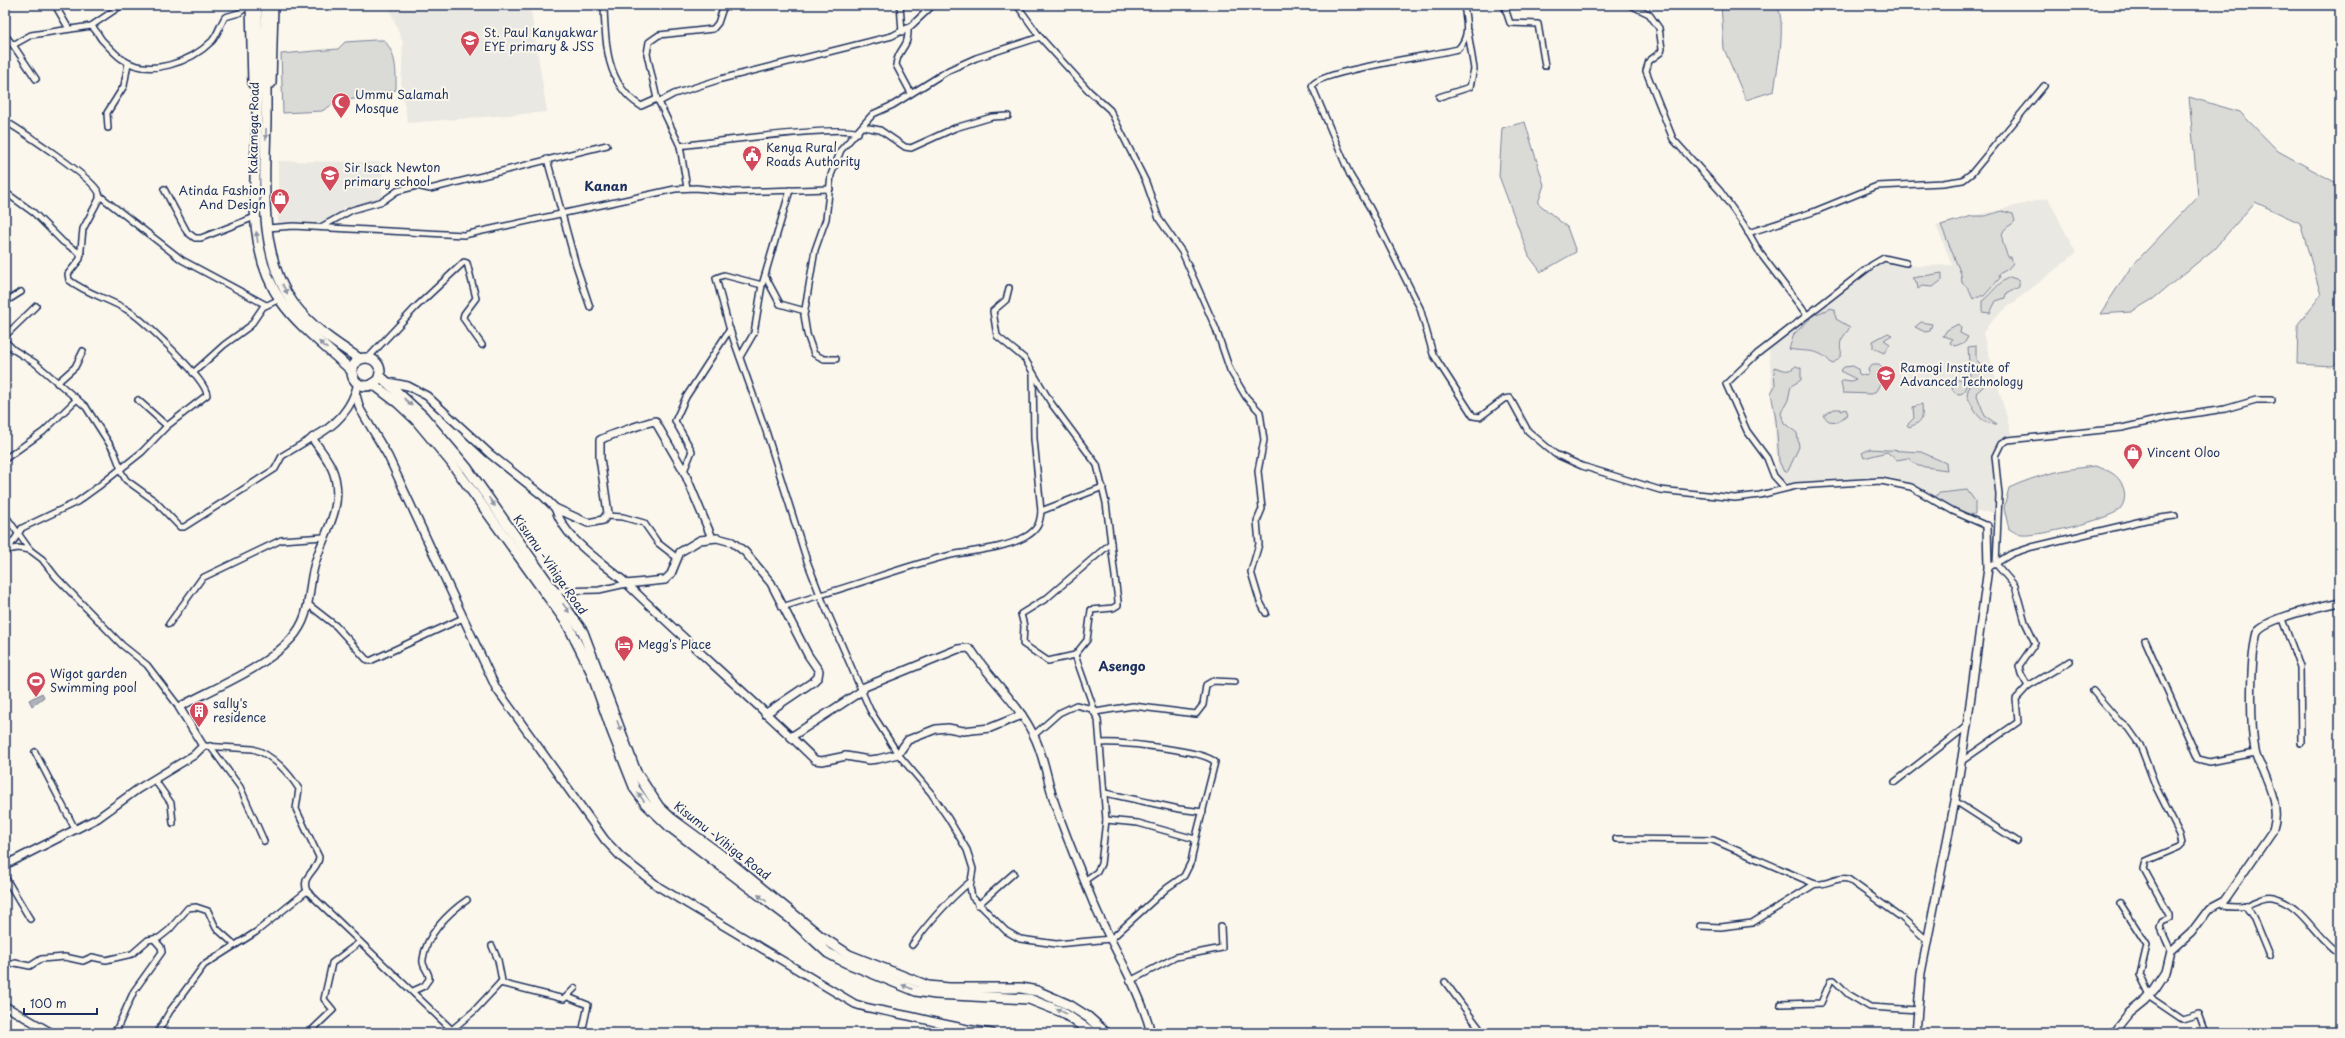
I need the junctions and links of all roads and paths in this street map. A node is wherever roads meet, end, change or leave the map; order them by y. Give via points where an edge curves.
1 (55, 5) edge
2 (122, 5) edge
3 (250, 5) edge
4 (257, 5) edge
5 (266, 5) edge
6 (273, 5) edge
7 (604, 5) edge
8 (724, 5) edge
9 (900, 5) edge
10 (933, 5) edge
11 (1017, 5) edge
12 (1464, 5) edge
13 (1504, 5) edge
14 (1630, 5) edge
15 (91, 26) junction
16 (908, 28) junction
17 (69, 29) junction
18 (1468, 31) junction
19 (902, 32) junction
20 (5, 35) edge
21 (1040, 37) junction
22 (13, 45) junction
23 (128, 63) junction
24 (1545, 66) dead end
25 (36, 80) dead end
26 (2044, 86) dead end
27 (911, 93) junction
28 (262, 96) junction
29 (1439, 97) dead end
30 (658, 100) junction
31 (1008, 116) dead end
32 (5, 121) edge
33 (864, 126) junction
34 (108, 128) dead end
35 (858, 133) junction
36 (607, 145) dead end
37 (680, 146) junction
38 (547, 159) junction
39 (164, 188) dead end
40 (687, 188) junction
41 (830, 189) junction
42 (790, 190) junction
43 (5, 192) edge
44 (100, 196) junction
45 (562, 215) junction
46 (255, 217) junction
47 (321, 227) junction
48 (268, 228) junction
49 (1748, 233) junction
50 (81, 254) junction
51 (1906, 263) dead end
52 (765, 276) junction
53 (762, 285) junction
54 (1009, 288) dead end
55 (21, 292) dead end
56 (280, 300) junction
57 (5, 302) edge
58 (266, 305) junction
59 (36, 306) dead end
60 (590, 307) dead end
61 (805, 311) junction
62 (1807, 315) junction
63 (730, 329) junction
64 (5, 336) edge
65 (5, 341) edge
66 (482, 344) dead end
67 (83, 351) dead end
68 (740, 357) junction
69 (364, 358) junction
70 (836, 359) dead end
71 (352, 371) junction
72 (193, 373) junction
73 (1033, 373) junction
74 (380, 376) junction
75 (388, 382) junction
76 (57, 383) junction
77 (358, 383) junction
78 (372, 384) junction
79 (356, 395) junction
80 (77, 399) junction
81 (138, 400) dead end
82 (2272, 400) dead end
83 (168, 426) junction
84 (312, 438) junction
85 (5, 459) edge
86 (121, 469) junction
87 (684, 471) junction
88 (1103, 487) junction
89 (1786, 488) junction
90 (555, 508) junction
91 (1041, 511) junction
92 (5, 515) edge
93 (607, 516) junction
94 (2175, 516) dead end
95 (1987, 526) joint
96 (19, 532) junction
97 (324, 537) junction
98 (712, 538) junction
99 (1111, 543) junction
100 (30, 550) junction
101 (6, 552) edge
102 (676, 557) junction
103 (1996, 564) junction
104 (1988, 568) junction
105 (626, 584) junction
106 (554, 591) junction
107 (820, 595) junction
108 (2340, 602) edge
109 (309, 606) junction
110 (782, 607) junction
111 (1266, 613) dead end
112 (462, 618) junction
113 (2282, 619) junction
114 (169, 624) dead end
115 (2145, 640) dead end
116 (1075, 655) junction
117 (2070, 661) dead end
118 (1235, 682) dead end
119 (2028, 686) junction
120 (862, 689) junction
121 (2093, 691) dead end
122 (180, 706) junction
123 (1095, 712) junction
124 (765, 714) junction
125 (1022, 715) junction
126 (1967, 726) junction
127 (1034, 735) junction
128 (791, 738) junction
129 (1100, 743) junction
130 (2301, 743) dead end
131 (206, 746) junction
132 (35, 752) dead end
133 (898, 754) junction
134 (2255, 754) junction
135 (1962, 761) junction
136 (154, 779) junction
137 (1895, 782) dead end
138 (1105, 793) junction
139 (1955, 801) junction
140 (1203, 812) junction
141 (1106, 820) junction
142 (172, 823) dead end
143 (75, 830) junction
144 (1195, 839) junction
145 (1616, 839) dead end
146 (264, 841) dead end
147 (2017, 841) dead end
148 (5, 865) edge
149 (1014, 873) dead end
150 (5, 877) edge
151 (1084, 881) junction
152 (970, 882) junction
153 (1815, 884) junction
154 (307, 891) junction
155 (467, 900) dead end
156 (2120, 903) dead end
157 (2219, 904) junction
158 (978, 905) junction
159 (2245, 905) junction
160 (30, 919) dead end
161 (1221, 926) dead end
162 (1700, 926) dead end
163 (154, 939) junction
164 (1111, 940) junction
165 (1927, 940) junction
166 (360, 942) junction
167 (235, 945) junction
168 (912, 945) dead end
169 (492, 946) dead end
170 (2171, 951) junction
171 (2340, 954) edge
172 (2268, 956) dead end
173 (5, 967) edge
174 (1130, 981) junction
175 (1445, 982) dead end
176 (500, 983) junction
177 (575, 988) dead end
178 (413, 990) junction
179 (2149, 996) junction
180 (568, 997) junction
181 (1780, 1004) dead end
182 (5, 1006) edge
183 (1918, 1010) junction
184 (159, 1030) dead end
185 (450, 1032) edge
186 (52, 1033) edge
187 (115, 1033) edge
188 (304, 1033) edge
189 (582, 1033) edge
190 (992, 1033) edge
191 (1093, 1033) edge
192 (1106, 1033) edge
193 (1151, 1033) edge
194 (1483, 1033) edge
195 (1916, 1033) edge
196 (2113, 1033) edge
197 (2206, 1033) edge

1 - 17 street
2 - 15 street
3 - 23 street via 239,13 225,17 213,40 176,64 151,67
3 - 28 highway via 252,72
4 - 28 highway
5 - 28 highway, Kakamega Road
6 - 28 highway via 271,87
7 - 30 street via 604,37 618,85 630,100 640,106
8 - 30 street via 718,23 713,29 659,35 649,42 647,54
9 - 19 street
10 - 16 street
11 - 21 street
12 - 18 street
13 - 24 street via 1510,23 1538,24
14 - 49 street via 1649,14 1658,28 1662,49 1648,61 1646,72 1673,139 1720,190
15 - 17 street
15 - 23 street
16 - 19 street
16 - 27 street via 907,44 898,54 896,65
17 - 22 street via 31,35
18 - 29 street via 1474,69 1471,84 1467,89
18 - 89 street via 1458,49 1348,72 1318,80 1312,86 1350,175 1370,208 1420,308 1434,354 1467,408 1478,418 1504,399 1510,398 1514,401 1521,422 1528,432 1555,454 1582,466 1660,490 1735,498
19 - 30 street via 721,79
20 - 22 street
21 - 27 street via 962,64
21 - 111 street via 1110,110 1146,182 1159,218 1182,252 1216,329 1230,370 1246,397 1260,412 1264,440 1258,471 1262,509 1257,521 1259,544 1251,572
22 - 25 street
23 - 34 street via 124,86 107,113
26 - 49 street via 1972,173 1963,180 1877,186 1812,212
27 - 33 street via 888,108 873,114
28 - 46 highway
28 -> 48 highway, Kakamega Road
30 - 37 street
31 - 33 street via 992,117 955,128 911,148 905,147 880,130
32 - 44 street via 72,168 96,187
33 - 35 street
35 - 37 street via 852,130 812,132
35 - 41 street via 838,154
36 - 38 street
37 - 40 street
38 - 45 street
38 - 47 street via 430,189 417,186 397,191 383,201 352,210
39 - 46 street via 187,232 195,238
40 - 42 street via 732,192
40 - 45 street
41 - 42 street
41 - 61 street via 828,213 815,250
42 - 52 street
43 - 50 street via 34,213 63,242
44 - 50 street via 83,229
44 - 58 street via 182,260
45 - 47 street via 455,236
45 - 60 street
56 -> 46 highway via 261,255
47 - 48 street
48 -> 69 highway, Kakamega Road via 277,272 293,303 318,331
49 - 62 street
50 - 72 street via 68,274 69,280 135,316 155,332
51 - 62 street via 1882,258
52 - 53 street
52 - 61 street via 780,304
53 - 63 street via 724,275 716,278
53 - 68 street via 754,333
54 - 73 street via 1006,300 993,311 995,333 1025,360
55 - 57 street
56 - 58 street
71 -> 56 highway via 302,326
58 - 72 street via 258,312 250,326 224,344
59 - 64 street
61 - 70 street via 804,323 814,354 824,360
62 - 89 street via 1757,354 1726,386 1747,432 1767,458 1774,476
63 - 68 street
63 - 87 street via 686,397 675,421 692,451
65 - 76 street
66 - 69 street via 463,318 476,298 464,262
67 - 76 street via 75,367
68 - 107 street
69 - 71 highway
69 - 74 highway via 379,365
71 - 77 highway
72 - 83 street via 206,389 207,395
73 - 88 street via 1051,403 1097,465
73 - 91 street via 1034,439
74 - 75 highway, Kisumu -Vihiga Road
74 - 78 highway
75 - 90 street via 408,386 428,396 490,454
75 -> 106 highway, Kisumu -Vihiga Road via 423,416 467,468
76 - 80 street
77 - 78 highway
77 - 79 street
191 -> 78 highway, Kisumu -Vihiga Road via 1062,1012 1029,999 925,992 845,962 824,949 791,920 670,827 646,804 635,789 591,670 567,623 451,462 416,420
79 - 84 street via 343,416 333,426
79 - 112 street via 360,409 388,456
80 - 85 street via 43,432
80 - 86 street via 94,417 114,451
81 - 83 street
82 - 103 street via 2256,400 2225,409 2122,428 2004,441 1996,456 1999,495
83 - 86 street
84 - 86 street via 282,456 275,469 184,527 177,524 154,500 126,480
84 - 97 street via 330,465 336,483 336,509
86 - 96 street via 77,502 28,524
87 - 93 street via 655,420 601,438 599,443 608,498
87 - 98 street
88 - 91 street
88 - 99 street
89 - 95 street via 1867,481 1899,484 1911,487 1948,509
90 - 93 street via 588,522 600,522
90 - 105 street via 560,522 594,558
91 - 107 street via 1038,526 1026,536 990,549 951,556
92 - 96 street
93 - 102 street via 624,517 644,523 658,543
94 - 103 street via 2146,520 2032,547 2011,554
95 - 104 street
96 - 100 street
96 - 101 street
97 - 109 street via 314,568
97 - 114 street via 281,540 202,578
98 - 102 street via 690,545
98 - 110 street via 732,542 745,552 771,583
99 - 116 street via 1118,605 1113,608 1091,610 1088,640
99 - 116 street via 1047,598 1020,615 1024,626 1023,644 1042,659 1052,661
100 - 101 street via 18,548
100 - 122 street via 42,559 56,577 122,645 147,665
102 - 105 street via 673,570 665,580
103 - 104 street
103 - 119 street via 2014,586 2025,622 2035,643 2019,666
104 - 126 street
105 - 106 street via 599,590
105 - 124 street
106 -> 192 highway, Kisumu -Vihiga Road via 583,632 591,649 642,783 660,808 684,829 721,855 820,936 849,955 928,986 1021,988 1037,991 1088,1017
107 - 110 street
107 - 120 street
108 - 113 street via 2311,608
109 - 112 street via 336,626 370,661
109 - 122 street via 296,633 275,652 253,667
110 - 124 street via 819,674 814,681
112 - 190 street via 496,688 592,824 620,857 659,887 855,1004 871,1010 894,1012 960,1029
113 - 130 street via 2300,667
113 - 134 street via 2262,627 2256,635 2252,696
115 - 134 street via 2198,759 2210,762
116 - 123 street
117 - 119 street
118 - 123 street via 1213,681 1206,684 1203,705 1196,714 1133,706
119 - 135 street via 2016,699 2018,722
120 - 125 street via 958,649 968,648
120 - 128 street
120 - 133 street via 870,710
121 - 170 street via 2140,744 2156,786 2180,835 2182,844 2179,847 2146,861 2144,869 2169,915 2160,927
122 - 131 street
123 - 127 street via 1079,705 1072,706
123 - 129 street
124 - 128 street
125 - 127 street
125 - 133 street via 990,728 963,732 948,728 936,729 908,740
126 - 135 street
126 - 137 street
127 - 151 street via 1055,806
128 - 133 street via 819,761 846,756 869,760
129 - 138 street
129 - 140 street via 1128,742 1214,760 1216,765
131 - 136 street
131 - 146 street via 240,787
131 - 154 street via 260,751 296,783 300,791 296,809 319,857 306,878
132 - 143 street
133 - 152 street via 931,793 960,838 972,864
134 - 157 street via 2267,780 2277,819 2273,830 2236,886
135 - 139 street
136 - 142 street via 171,803
136 - 143 street via 116,807
138 - 140 street
138 - 141 street
139 - 147 street
139 - 165 street
140 - 144 street
141 - 144 street via 1138,823
141 - 151 street via 1101,864 1098,872
143 - 148 street
144 - 164 street via 1191,862 1184,876 1152,901
145 - 153 street via 1714,840
149 - 158 street
150 - 160 street
151 - 164 street
152 - 158 street via 972,897
152 - 168 street via 950,898
153 - 162 street via 1752,923 1721,927
153 - 165 street via 1842,878 1852,880
154 - 166 street
154 - 167 street via 289,908
155 - 178 street via 452,912 432,937 422,960 428,979 424,986
156 - 179 street via 2147,945 2140,975
157 - 159 street via 2236,907
157 - 170 street via 2205,914
158 - 164 street via 1006,932 1020,940 1056,944
159 - 171 street via 2267,898 2280,901 2303,915 2330,948
159 - 172 street
161 - 174 street via 1222,948 1176,956
163 - 167 street via 169,930 188,908 196,907 208,911 216,928
163 - 173 street via 148,940 134,954 106,960 94,957 83,961 65,957 39,959 30,966 17,963
163 - 187 street via 162,952 128,1002
164 - 174 street
165 - 183 street
166 - 178 street
166 - 188 street via 332,963 324,999 333,1010 311,1031
167 - 184 street via 198,971
169 - 176 street via 502,977
170 - 179 street via 2166,972
174 - 193 street via 1141,1000
175 - 194 street
176 - 180 street via 562,999
176 - 185 street
177 - 180 street
178 - 185 street
179 - 196 street via 2129,1013
179 - 197 street via 2182,1019 2199,1014
180 - 189 street via 588,1005
181 - 183 street via 1821,1003 1832,980 1838,982 1848,994 1870,1007
182 - 186 street
183 - 195 street

